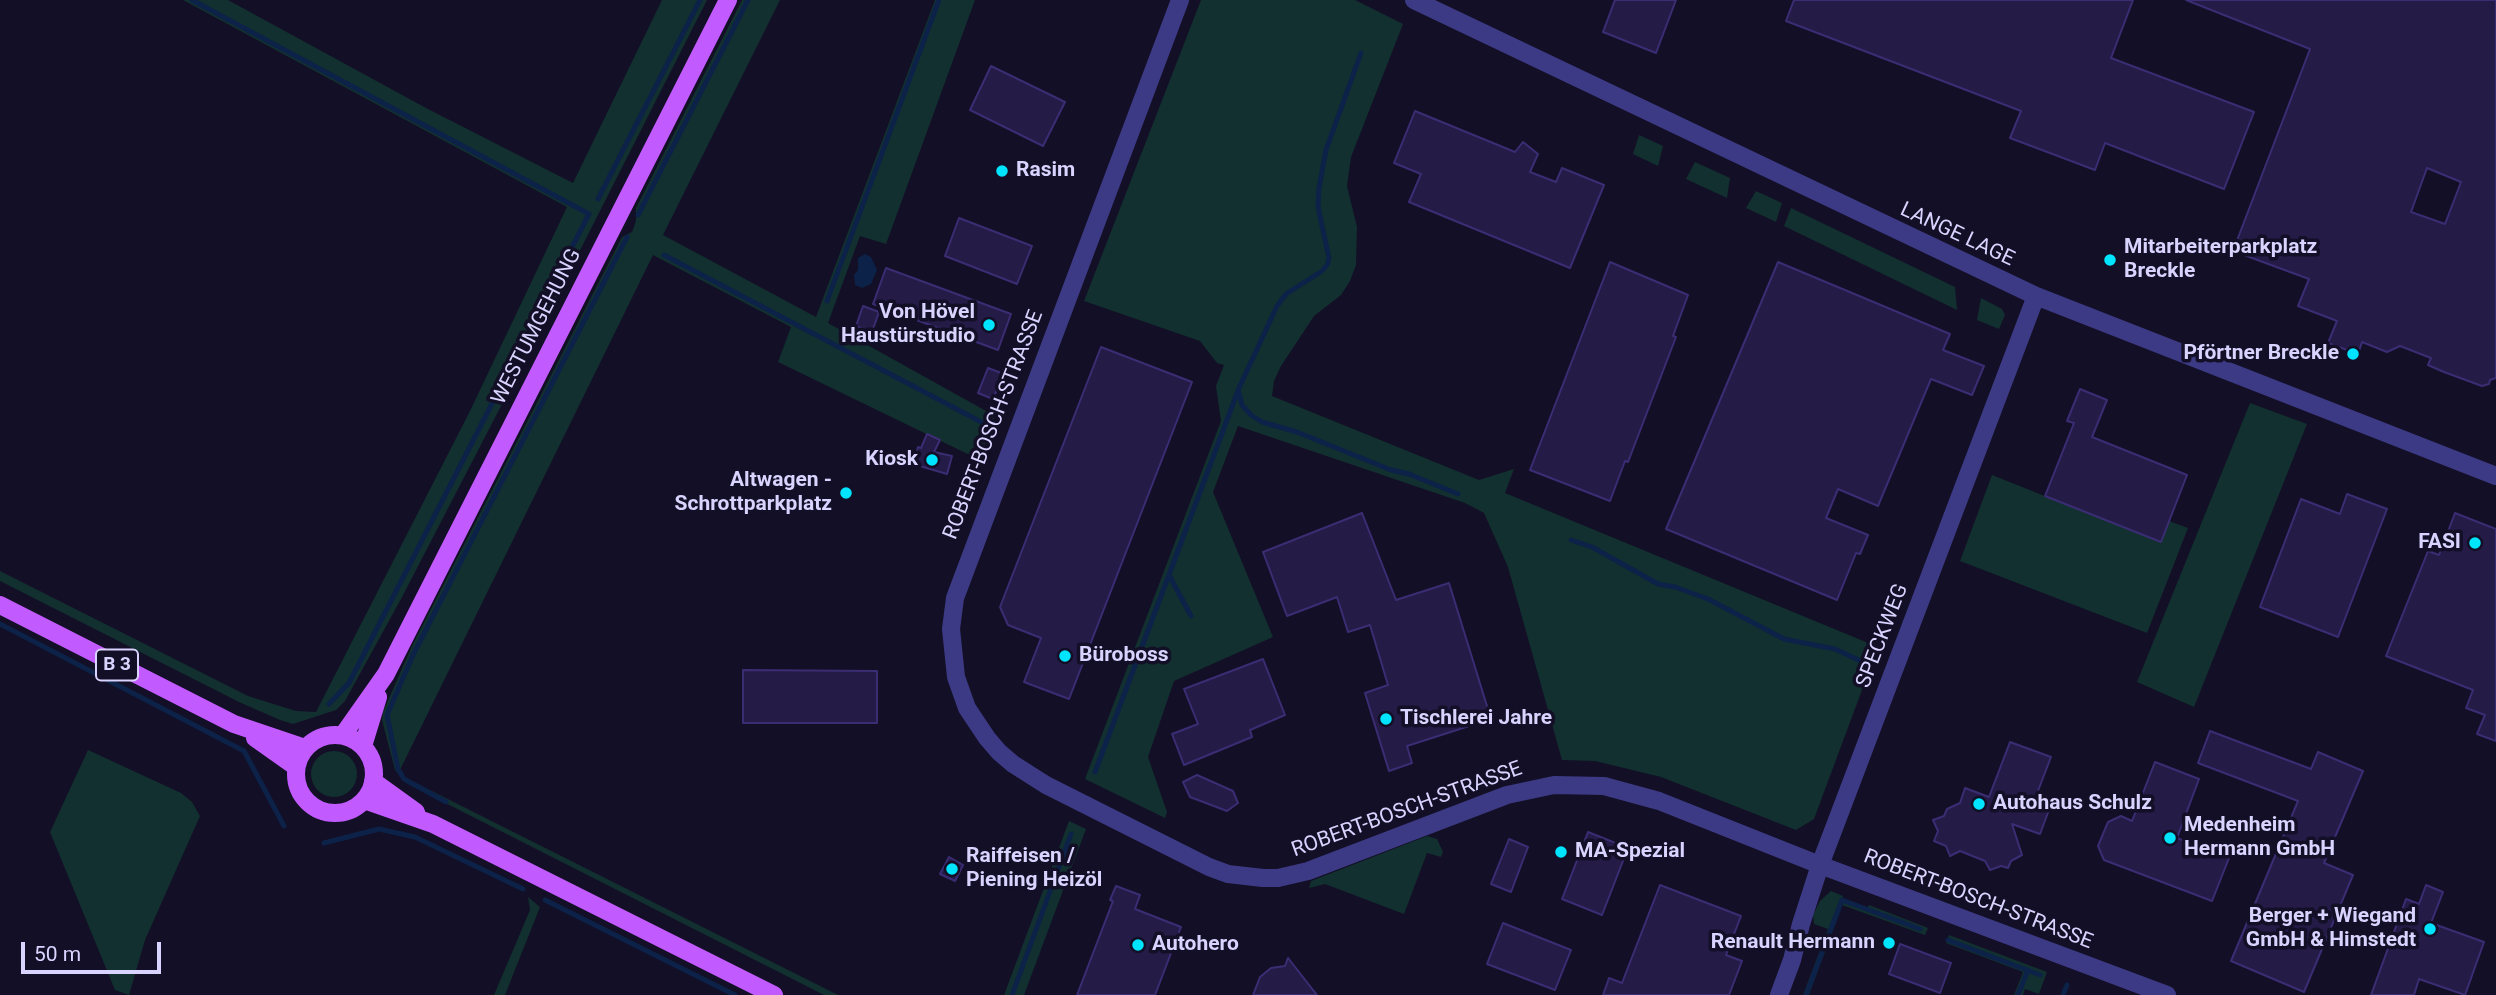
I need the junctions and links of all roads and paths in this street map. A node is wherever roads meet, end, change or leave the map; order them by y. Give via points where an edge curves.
1 (728, 0) edge
2 (1180, 0) edge
3 (1414, 0) edge
4 (2036, 296) junction
5 (2496, 476) edge
6 (0, 605) edge
7 (386, 674) junction
8 (234, 724) junction
9 (343, 735) junction
10 (363, 746) junction
11 (305, 748) junction
12 (296, 768) junction
13 (373, 781) junction
14 (363, 800) junction
15 (433, 824) junction
16 (1820, 865) junction
17 (774, 995) edge
18 (1779, 995) edge
19 (2167, 995) edge

1 - 7 main road, WESTUMGEHUNG
2 - 16 street, ROBERT-BOSCH-STRASSE via 958,586 951,629 953,661 967,708 987,738 1013,764 1046,785 1209,867 1245,876 1278,878 1301,873 1507,795 1572,784 1604,786 1659,801
3 - 4 street, LANGE LAGE
4 - 5 street, LANGE LAGE
4 - 16 street, SPECKWEG
6 - 8 main road, B 3
7 - 9 main road, WESTUMGEHUNG
7 - 10 main road, WESTUMGEHUNG
8 - 11 main road, B 3
8 - 12 main road, B 3
9 - 10 main road
9 - 11 main road via 322,736
10 - 13 main road via 372,762
11 - 12 main road
12 - 14 main road via 299,789 318,809 342,812
13 - 14 main road
13 - 15 main road
14 - 15 main road
15 - 17 main road
16 - 18 street, SPECKWEG
16 - 19 street, ROBERT-BOSCH-STRASSE

